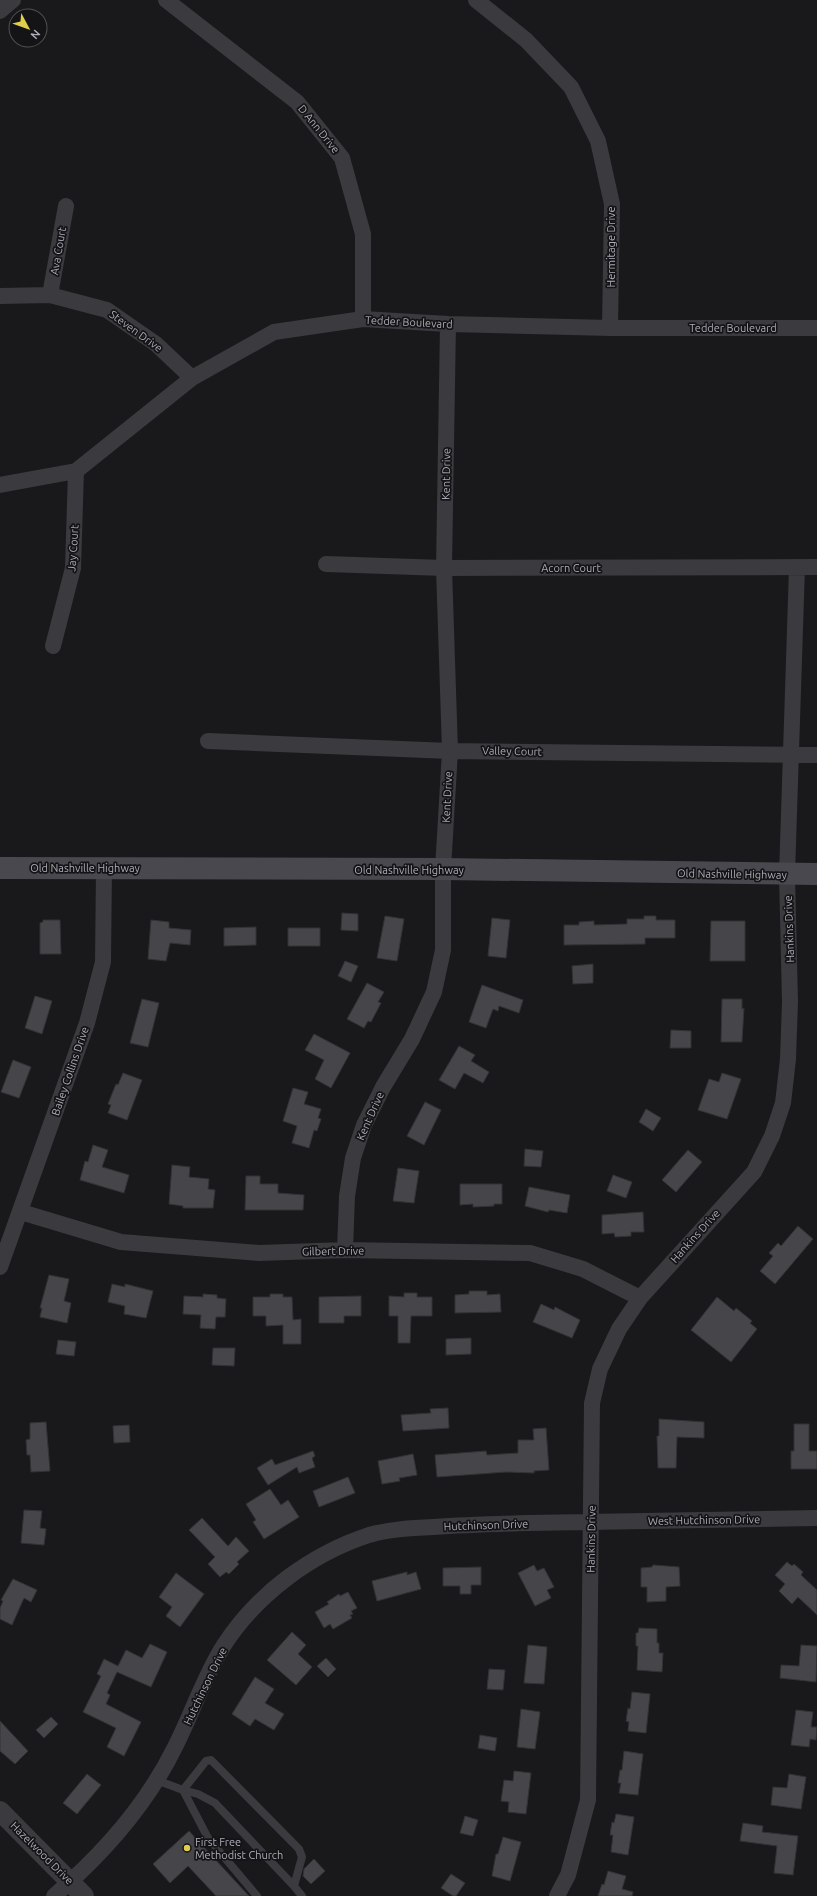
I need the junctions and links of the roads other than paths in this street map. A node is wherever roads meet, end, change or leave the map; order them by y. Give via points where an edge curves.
1 (13, 0) edge
2 (166, 0) edge
3 (476, 0) edge
4 (0, 11) edge
5 (66, 206) dead end
6 (50, 295) junction
7 (0, 296) edge
8 (362, 319) junction
9 (448, 324) junction
10 (610, 328) junction
11 (817, 328) edge
12 (192, 378) junction
13 (76, 471) junction
14 (0, 485) edge
15 (326, 564) dead end
16 (797, 567) junction
17 (817, 567) edge
18 (444, 568) junction
19 (53, 646) dead end
20 (208, 742) dead end
21 (450, 751) junction
22 (791, 755) junction
23 (817, 755) edge
24 (0, 868) edge
25 (104, 868) junction
26 (443, 870) junction
27 (817, 874) edge
28 (787, 875) junction
29 (21, 1212) junction
30 (345, 1250) junction
31 (0, 1267) edge
32 (640, 1298) junction
33 (817, 1518) edge
34 (592, 1522) junction
35 (156, 1780) junction
36 (183, 1790) junction
37 (0, 1811) edge
38 (294, 1886) junction
39 (77, 1889) edge
40 (54, 1896) edge
41 (258, 1896) edge
42 (302, 1896) edge
43 (557, 1896) edge

1 - 4 street
2 - 8 street, D Ann Drive via 297,102 342,158 363,234
3 - 10 street, Hermitage Drive via 526,40 571,87 598,141 612,204
5 - 6 street, Ava Court
6 - 7 street, Steven Drive
6 - 12 street, Steven Drive via 107,310 156,344
8 - 9 street, Tedder Boulevard
8 - 12 street, Tedder Boulevard via 274,332
9 - 10 street, Tedder Boulevard
9 - 18 street, Kent Drive
10 - 11 street, Tedder Boulevard
12 - 13 street, Tedder Boulevard
13 - 14 street, Tedder Boulevard
13 - 19 street, Jay Court via 73,568
15 - 18 street, Acorn Court
16 - 17 street, Acorn Court
16 - 18 street, Acorn Court
16 - 22 street, Hankins Drive
18 - 21 street, Kent Drive
20 - 21 street, Valley Court
21 - 22 street, Valley Court
21 - 26 street, Kent Drive
22 - 23 street, Valley Court
22 - 28 street, Hankins Drive
24 - 25 main road, Old Nashville Highway
25 - 26 main road, Old Nashville Highway
25 - 29 street, Bailey Collins Drive via 103,962 87,1023
26 - 28 main road, Old Nashville Highway
26 - 30 street, Kent Drive via 443,950 434,992 412,1039 383,1087 364,1126 353,1158 347,1196
27 - 28 main road, Old Nashville Highway
28 - 32 street, Hankins Drive via 790,1002 788,1059 783,1103 772,1136 754,1172
29 - 30 street, Gilbert Drive via 121,1242 259,1253
29 - 31 street, Bailey Collins Drive
30 - 32 street, Gilbert Drive via 530,1253 583,1270
32 - 34 street, Hankins Drive via 619,1329 600,1370 592,1403
33 - 34 street, West Hutchinson Drive
34 - 35 street, Hutchinson Drive via 402,1529 371,1534 312,1561 251,1610 224,1645 175,1749
34 - 43 street, Hankins Drive via 588,1800 568,1876
35 - 36 lane
35 - 39 street, Hutchinson Drive via 146,1798
36 - 38 lane via 215,1803
36 - 38 lane via 206,1761 211,1760 299,1849 302,1857
36 - 41 lane via 208,1838
37 - 39 street, Hazelwood Drive
38 - 42 lane
39 - 40 street, Hutchinson Drive

